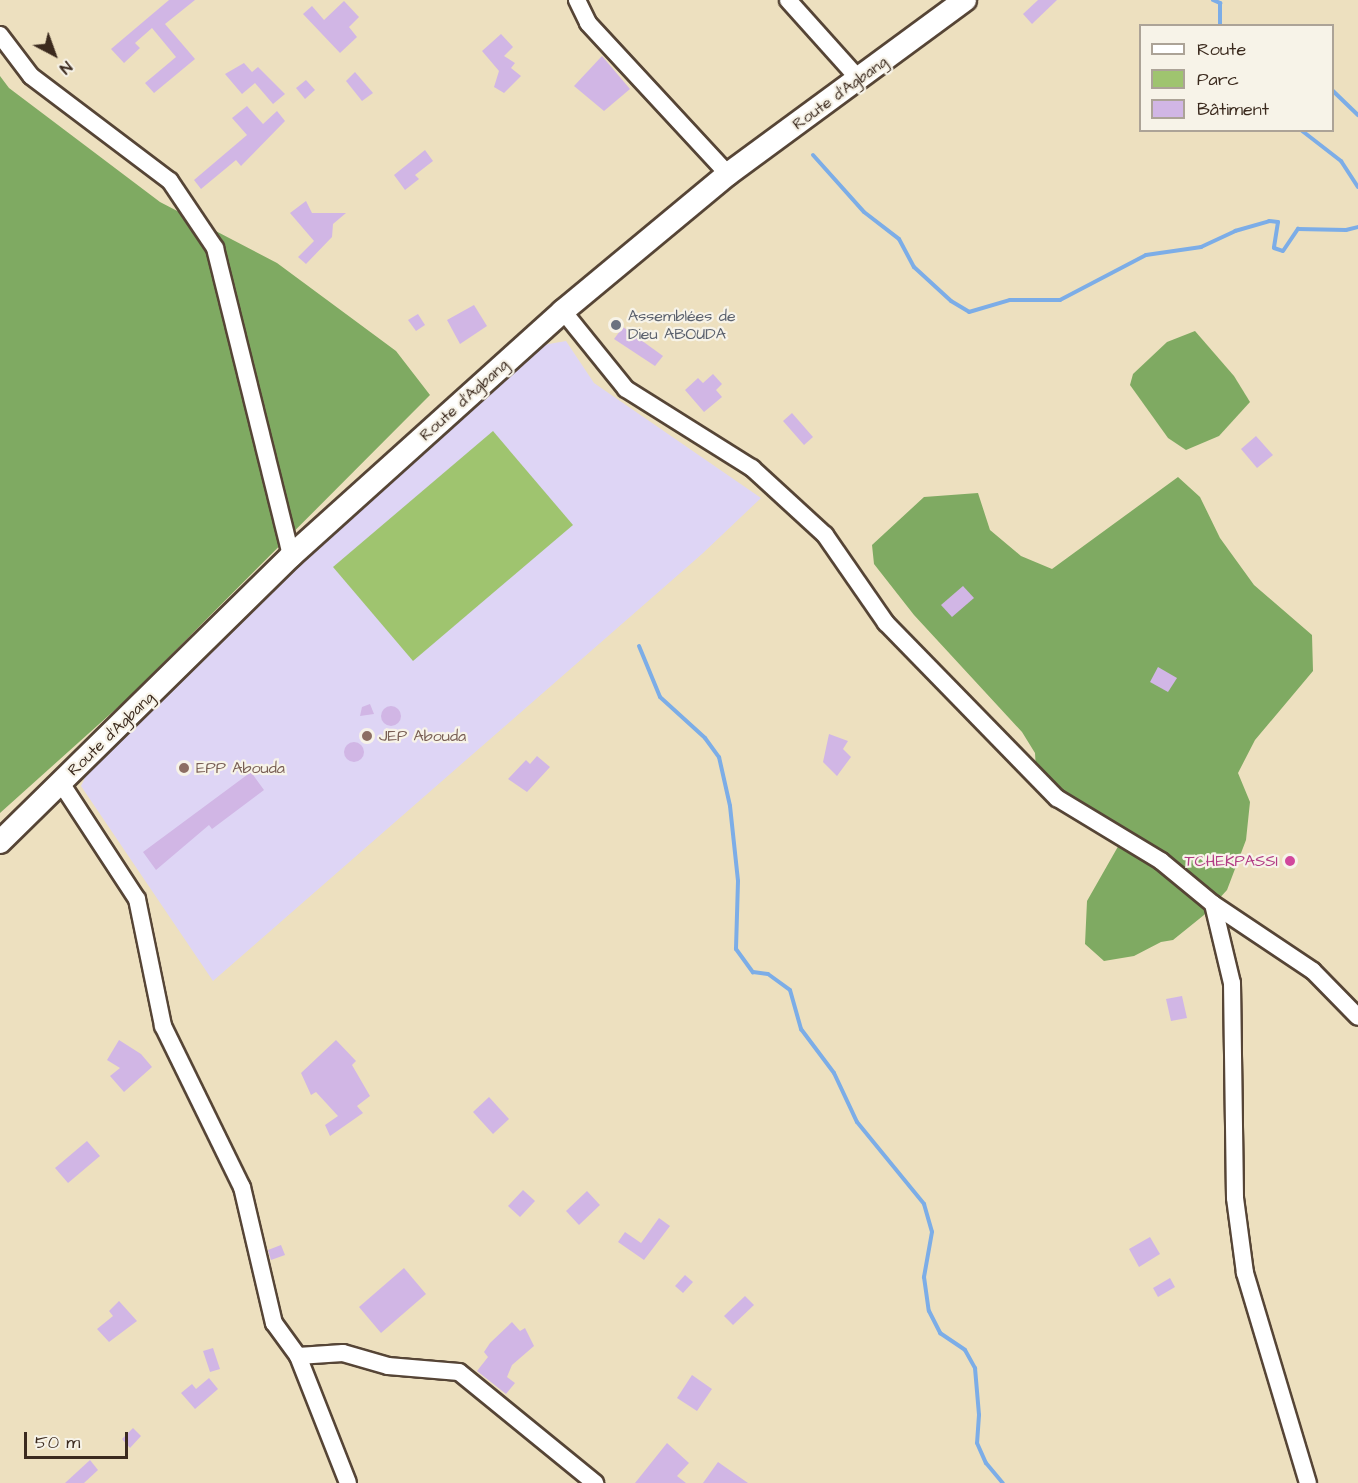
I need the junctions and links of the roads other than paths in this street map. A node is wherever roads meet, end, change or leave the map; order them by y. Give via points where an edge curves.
1 (577, 0) edge
2 (788, 0) edge
3 (965, 0) edge
4 (0, 35) edge
5 (859, 79) junction
6 (728, 174) junction
7 (563, 311) junction
8 (291, 556) junction
9 (61, 783) junction
10 (0, 842) edge
11 (1214, 904) junction
12 (1358, 1017) edge
13 (298, 1356) junction
14 (348, 1483) edge
15 (595, 1483) edge
16 (1308, 1483) edge

1 - 6 street via 588,23
2 - 5 street
3 - 5 main road, Route d'Agbang
4 - 8 street via 31,76 170,181 215,248
5 - 6 main road, Route d'Agbang
6 - 7 main road, Route d'Agbang
7 - 8 main road, Route d'Agbang
7 - 11 street via 626,389 752,468 825,535 886,623 1057,798 1161,861
8 - 9 main road, Route d'Agbang
9 - 10 main road, Route d'Agbang
9 - 13 street via 137,899 163,1026 242,1187 274,1323
11 - 12 street via 1313,971
11 - 16 street via 1232,983 1235,1198 1245,1273
13 - 14 street
13 - 15 street via 343,1353 388,1366 459,1372

